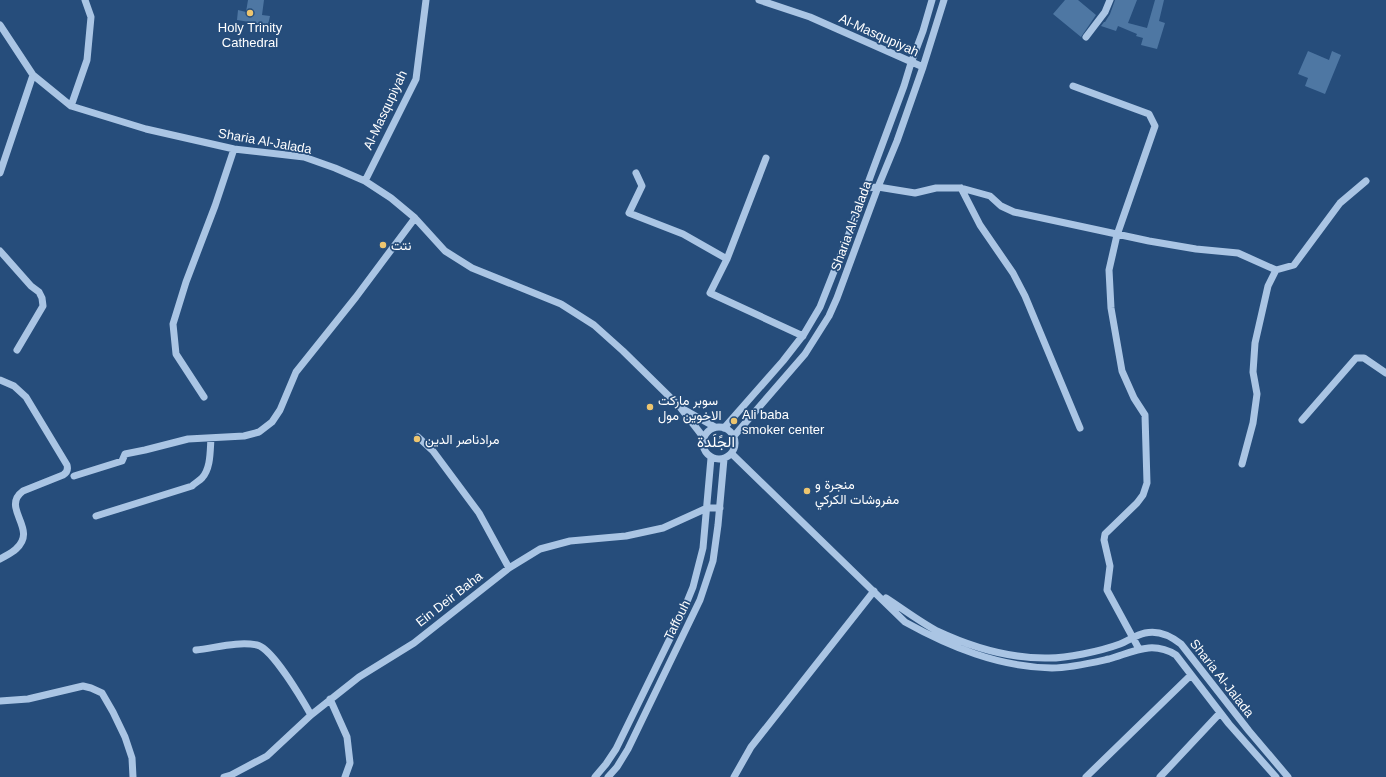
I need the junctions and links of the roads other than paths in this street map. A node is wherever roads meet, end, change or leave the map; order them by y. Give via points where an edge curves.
1 (85, 0) edge
2 (426, 0) edge
3 (759, 0) edge
4 (932, 0) edge
5 (944, 0) edge
6 (1110, 0) edge
7 (0, 25) edge
8 (1086, 37) dead end
9 (911, 62) junction
10 (922, 67) junction
11 (34, 75) junction
12 (1073, 86) dead end
13 (71, 106) junction
14 (234, 149) junction
15 (766, 158) dead end
16 (0, 173) edge
17 (636, 173) dead end
18 (365, 181) junction
19 (1366, 181) dead end
20 (878, 187) junction
21 (866, 188) junction
22 (961, 188) junction
23 (415, 218) junction
24 (1117, 235) junction
25 (0, 251) edge
26 (727, 259) junction
27 (1276, 270) junction
28 (803, 336) junction
29 (17, 350) dead end
30 (1386, 373) edge
31 (0, 380) edge
32 (204, 397) dead end
33 (680, 407) junction
34 (1302, 420) dead end
35 (715, 428) junction
36 (724, 428) junction
37 (1080, 428) dead end
38 (734, 436) junction
39 (418, 437) dead end
40 (210, 438) junction
41 (704, 438) junction
42 (732, 454) junction
43 (711, 458) junction
44 (724, 459) junction
45 (1242, 464) dead end
46 (74, 476) dead end
47 (707, 508) junction
48 (720, 508) junction
49 (96, 516) dead end
50 (0, 559) edge
51 (509, 568) junction
52 (874, 591) junction
53 (1134, 638) junction
54 (1139, 649) junction
55 (196, 650) dead end
56 (1191, 675) junction
57 (330, 699) junction
58 (0, 701) edge
59 (1220, 712) junction
60 (311, 715) junction
61 (133, 777) edge
62 (224, 777) edge
63 (344, 777) edge
64 (595, 777) edge
65 (608, 777) edge
66 (734, 777) edge
67 (1086, 777) edge
68 (1160, 777) edge
69 (1276, 777) edge
70 (1288, 777) edge

1 - 13 street via 91,17 87,60
2 - 18 street, Al-Masqupiyah via 416,79
3 - 9 street, Al-Masqupiyah via 810,17
4 - 9 street, Sharia Al-Jalada
5 - 10 street, Sharia Al-Jalada
6 - 8 street via 1105,12
7 - 11 street, Sharia Al-Jalada
9 - 10 street, Al-Masqupiyah
9 - 21 street, Sharia Al-Jalada
10 - 20 street, Sharia Al-Jalada via 897,141
11 - 13 street, Sharia Al-Jalada
11 - 16 street
12 - 24 street via 1149,114 1155,126
13 - 14 street, Sharia Al-Jalada via 146,129
14 - 18 street, Sharia Al-Jalada via 304,157
14 - 32 street via 173,324 176,354
15 - 26 street
17 - 26 street via 642,186 629,213 683,234
18 - 23 street, Sharia Al-Jalada
19 - 27 street via 1340,203 1294,265
20 - 21 street
20 - 22 street via 915,193 936,188
20 - 38 street, Sharia Al-Jalada via 837,298 817,336 805,354
21 - 28 street, Sharia Al-Jalada via 820,307
22 - 24 street via 990,196 1001,206 1014,212
22 - 37 street via 980,225 1013,273
23 - 33 street, Sharia Al-Jalada via 445,251 472,268 561,304 594,325
23 - 40 street via 296,372 280,410 272,422 252,435
24 - 27 street via 1196,249 1238,253
24 - 53 street via 1109,270 1111,308 1122,371 1145,415 1147,483 1137,503 1105,534 1104,540 1110,566 1107,590
25 - 29 street via 39,292 43,302
26 - 28 street via 710,293
27 - 45 street via 1268,286 1256,343 1253,372 1257,394 1253,423
28 - 36 street, Sharia Al-Jalada
30 - 34 street via 1364,358 1356,358
31 - 50 street via 14,386 26,397 67,465 66,473 63,475 25,490 15,499 14,508 22,525 22,538 16,550
33 - 35 street
33 - 41 street
35 - 36 street
35 - 41 street via 709,430
36 - 38 street
38 - 42 street via 736,445
39 - 51 street via 433,451 478,513
40 - 46 street via 188,439 125,454 122,461
40 - 49 street via 207,469 202,478 192,486
41 - 43 street via 704,448
42 - 44 street
42 - 52 street, Sharia Al-Jalada
43 - 44 street
43 - 47 street
44 - 48 street, Taffouh
47 - 48 street, Ein Deir Baha
47 - 51 street, Ein Deir Baha via 663,528 626,536 570,541 540,549
47 - 64 street via 699,569 687,601 616,749
48 - 65 street, Taffouh via 712,561 700,600 628,749
51 - 57 street, Ein Deir Baha via 414,643 359,677
52 - 53 street, Sharia Al-Jalada via 937,630 981,649 1012,656 1046,658 1080,654 1119,645
52 - 54 street, Sharia Al-Jalada via 905,622 930,636 980,656 1010,664 1054,668 1109,659
52 - 66 street via 751,747
53 - 54 street
53 - 70 street, Sharia Al-Jalada via 1144,633 1164,634 1181,644
54 - 56 street, Sharia Al-Jalada via 1152,647 1168,650 1176,655
55 - 60 street via 259,645 266,649 276,662
56 - 59 street, Sharia Al-Jalada
56 - 67 street
57 - 60 street, Ein Deir Baha
57 - 63 street via 347,737 350,763
58 - 61 street via 28,699 83,686 102,693 125,737 132,758
59 - 68 street
59 - 69 street, Sharia Al-Jalada
60 - 62 street, Ein Deir Baha via 267,756

